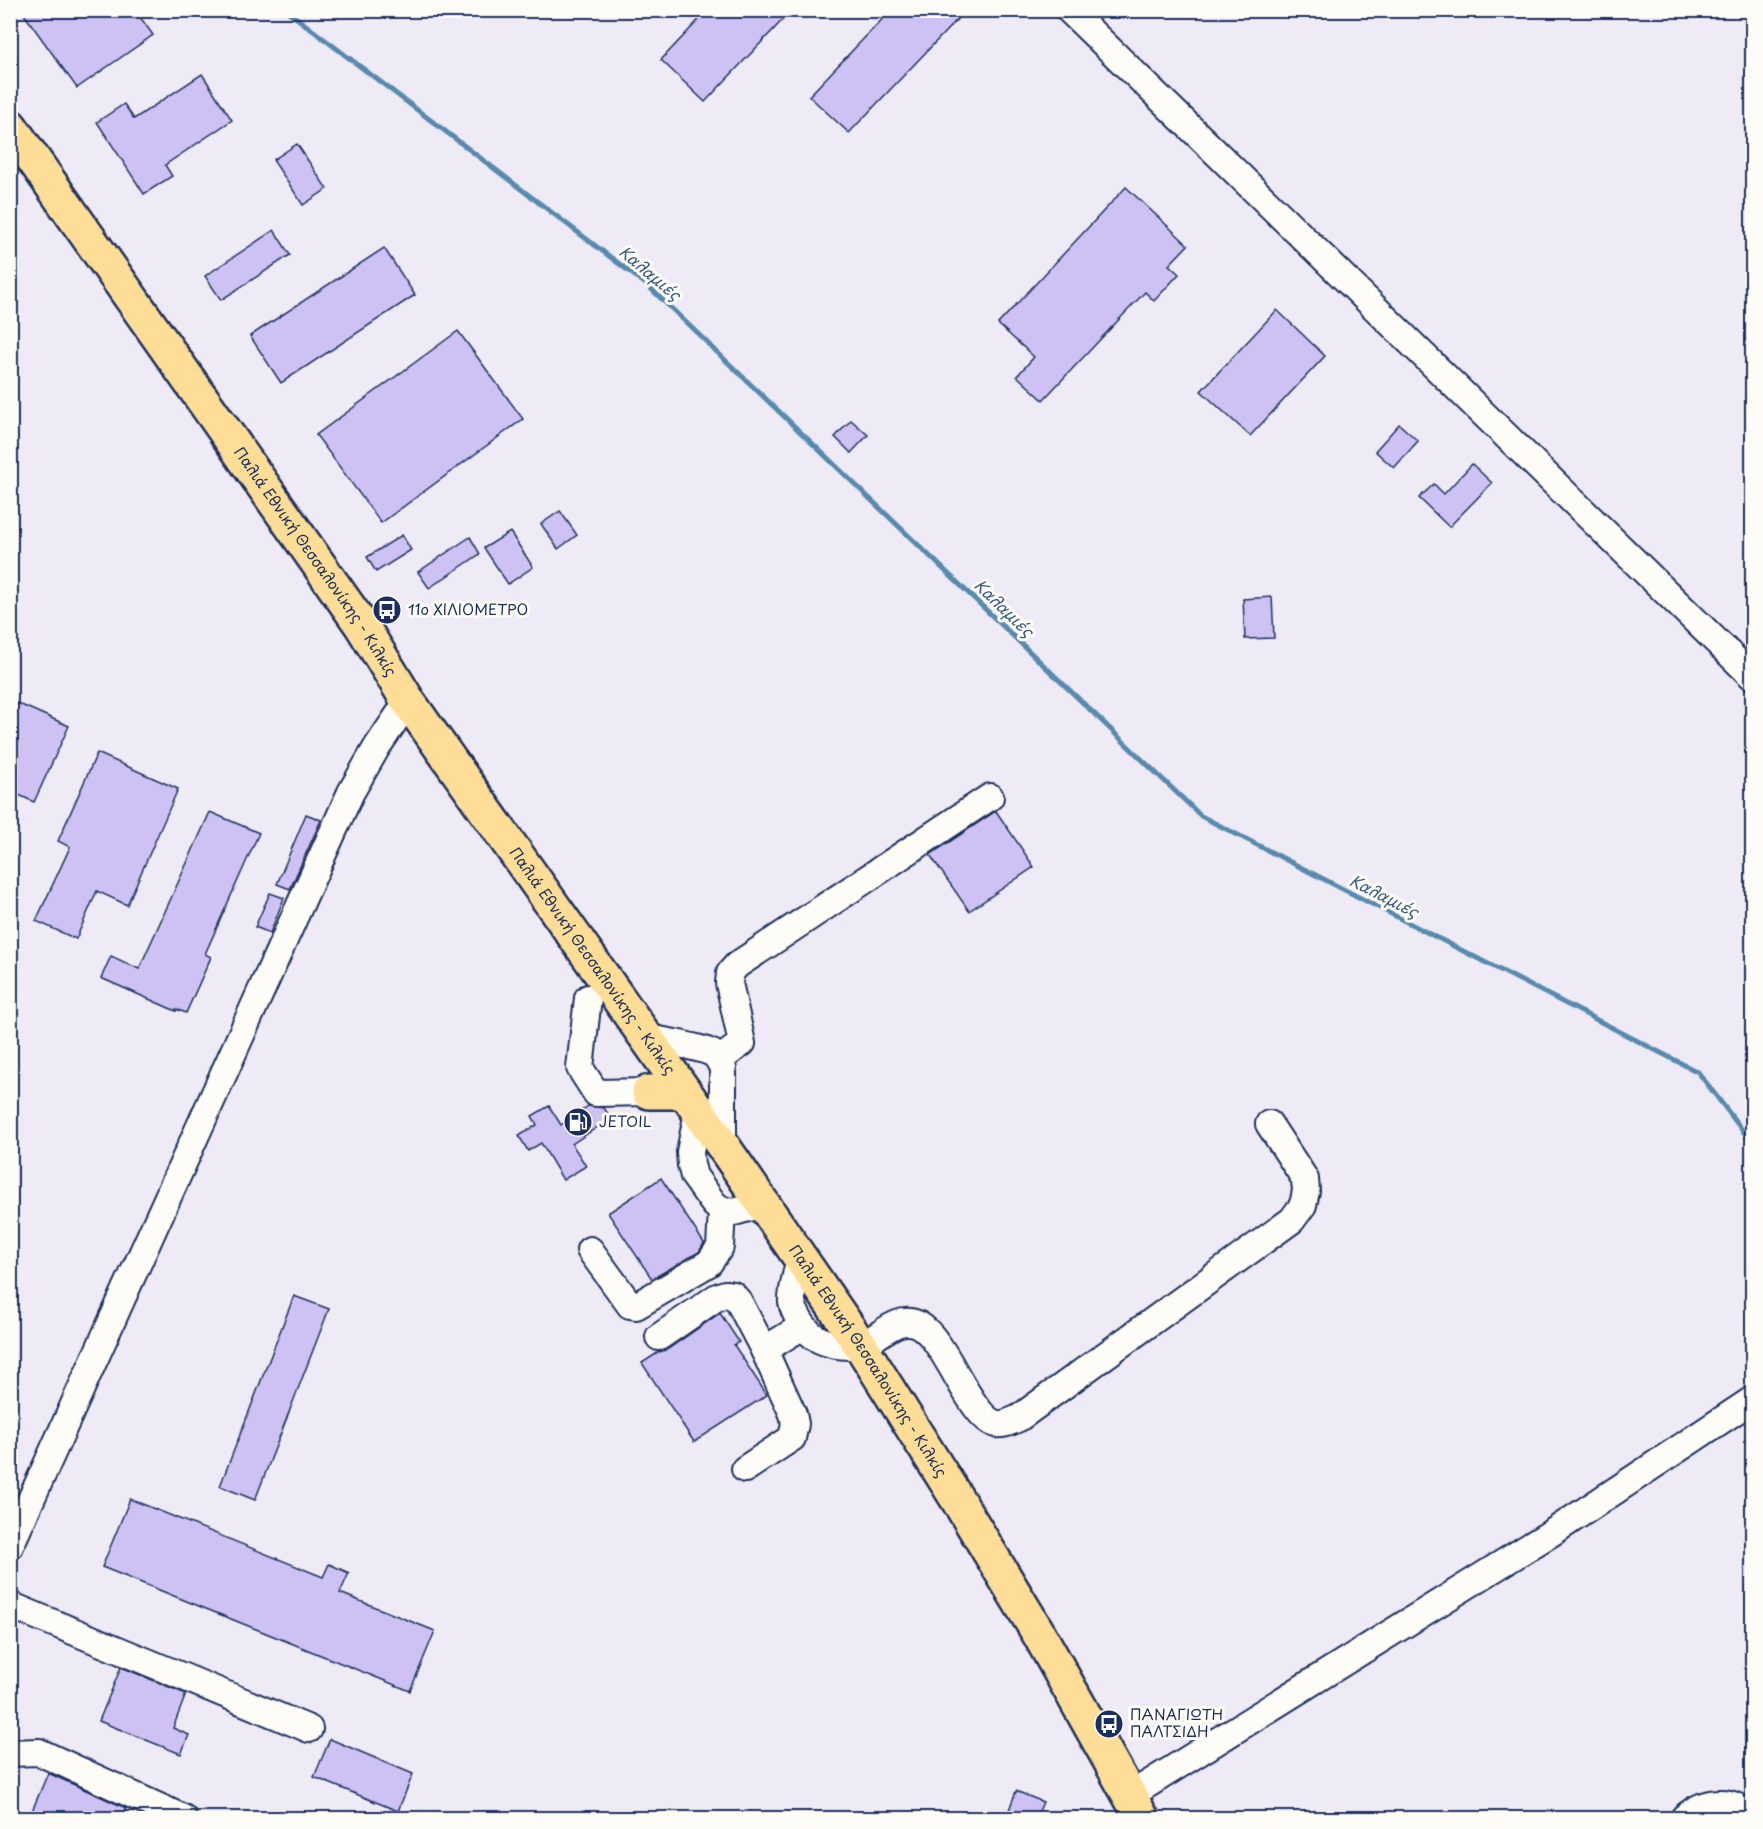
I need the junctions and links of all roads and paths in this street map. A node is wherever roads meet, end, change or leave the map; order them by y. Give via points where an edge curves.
1 (1069, 10) edge
2 (10, 126) edge
3 (1752, 676) edge
4 (408, 701) junction
5 (990, 797) dead end
6 (592, 962) junction
7 (588, 998) joint
8 (645, 1038) junction
9 (719, 1060) junction
10 (649, 1092) joint
11 (691, 1102) junction
12 (1269, 1124) dead end
13 (723, 1146) junction
14 (763, 1204) junction
15 (722, 1210) junction
16 (590, 1250) dead end
17 (800, 1257) junction
18 (803, 1326) junction
19 (659, 1337) dead end
20 (861, 1346) junction
21 (764, 1350) junction
22 (1752, 1400) edge
23 (746, 1469) dead end
24 (10, 1546) edge
25 (10, 1605) edge
26 (309, 1729) dead end
27 (10, 1753) edge
28 (1135, 1807) edge
29 (183, 1818) edge
30 (1684, 1818) edge
31 (1750, 1818) edge

1 - 3 street
2 - 4 main road, Παλιά Εθνική Θεσσαλονίκης - Κιλκίς via 355,616
4 - 6 main road, Παλιά Εθνική Θεσσαλονίκης - Κιλκίς
4 - 24 street via 351,792
5 - 9 street via 737,965 729,982 742,1043
6 - 7 main road
6 - 8 main road, Παλιά Εθνική Θεσσαλονίκης - Κιλκίς
7 - 10 street via 579,1068 596,1093
8 - 9 street via 699,1049
8 - 11 main road, Παλιά Εθνική Θεσσαλονίκης - Κιλκίς
9 - 13 street via 723,1068
10 - 11 main road
11 - 13 main road, Παλιά Εθνική Θεσσαλονίκης - Κιλκίς
11 - 15 street via 691,1166 694,1176
12 - 20 street via 1305,1179 1303,1205 1292,1220 1019,1418 995,1424 977,1409 932,1337 919,1325 908,1322 893,1326
13 - 14 main road, Παλιά Εθνική Θεσσαλονίκης - Κιλκίς
14 - 15 street via 734,1212
14 - 17 main road, Παλιά Εθνική Θεσσαλονίκης - Κιλκίς
15 - 16 street via 720,1247 709,1263 636,1306 630,1305
17 - 18 street via 792,1301
17 - 20 main road, Παλιά Εθνική Θεσσαλονίκης - Κιλκίς
18 - 20 street via 823,1342
18 - 21 street
19 - 21 street via 725,1294 733,1295 739,1302
20 - 28 main road, Παλιά Εθνική Θεσσαλονίκης - Κιλκίς via 1039,1634
21 - 23 street via 793,1414 794,1432 792,1438
22 - 28 street
25 - 26 street
27 - 29 street via 39,1752
30 - 31 street via 1697,1808 1715,1803 1732,1804

